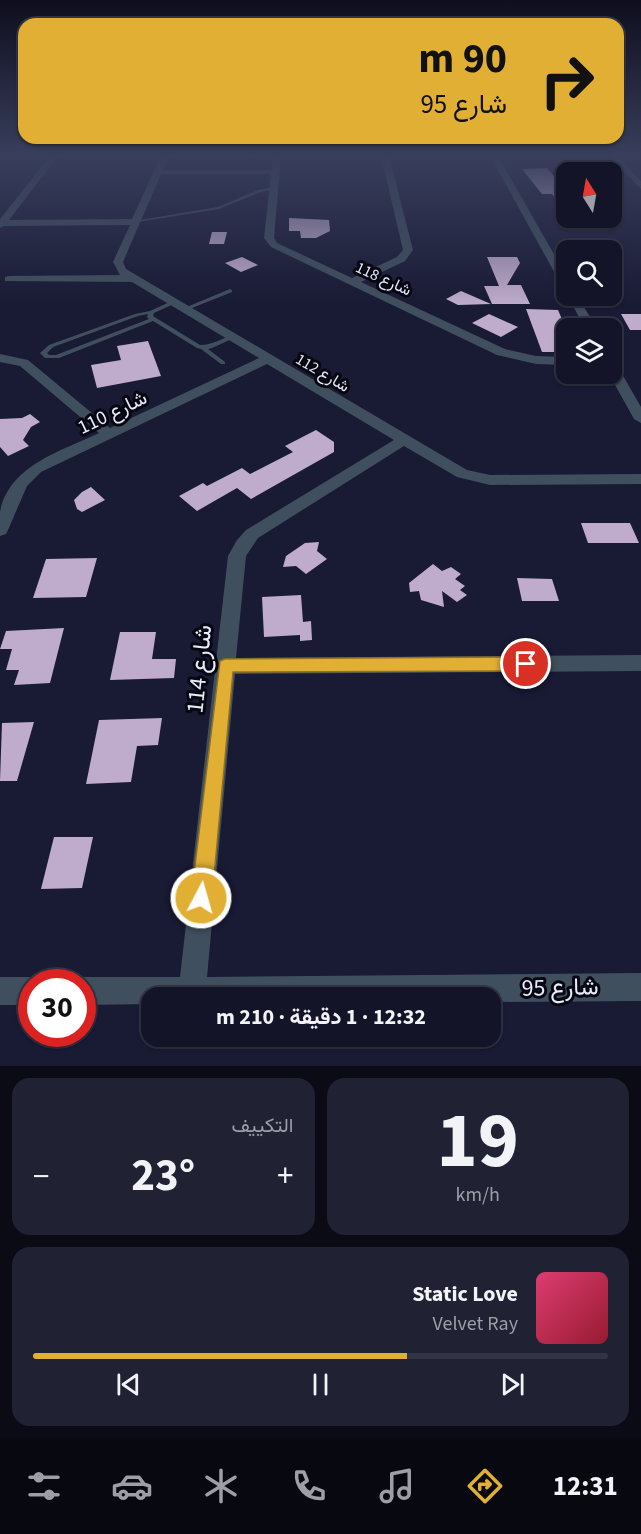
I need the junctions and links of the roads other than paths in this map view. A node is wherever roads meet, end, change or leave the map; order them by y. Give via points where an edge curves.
1 (15, 206) edge
2 (143, 206) edge
3 (226, 206) edge
4 (272, 206) edge
5 (398, 206) edge
6 (522, 206) edge
7 (136, 222) junction
8 (1, 224) edge
9 (118, 265) junction
10 (556, 266) edge
11 (98, 277) junction
12 (9, 279) dead end
13 (135, 279) junction
14 (352, 282) junction
15 (230, 291) dead end
16 (180, 306) junction
17 (152, 312) junction
18 (153, 320) junction
19 (232, 337) junction
20 (203, 348) junction
21 (0, 358) edge
22 (269, 358) junction
23 (556, 361) edge
24 (223, 363) dead end
25 (622, 384) edge
26 (641, 418) edge
27 (110, 434) junction
28 (403, 440) junction
29 (641, 479) edge
30 (0, 530) edge
31 (641, 663) edge
32 (225, 666) junction
33 (192, 987) edge
34 (641, 987) edge
35 (501, 988) edge
36 (0, 990) edge
37 (18, 991) edge
38 (96, 991) edge
39 (141, 991) edge

1 - 8 street
2 - 7 street
3 - 7 lane
4 - 14 street, شارع 118 via 271,241
5 - 14 street via 408,250 401,259
6 - 10 street
7 - 8 street
7 - 9 street
9 - 11 street
9 - 13 street, شارع 112
11 - 12 street
11 - 13 street
13 - 16 street, شارع 112
14 - 23 street, شارع 118 via 501,352
15 - 16 lane
16 - 17 lane
16 - 19 street, شارع 112
17 - 18 lane
17 - 18 lane via 51,346 43,353 57,357
18 - 20 lane
19 - 20 lane
19 - 22 street, شارع 112
20 - 24 lane
21 - 27 street via 24,363
22 - 27 street, شارع 110
22 - 28 street, شارع 112
25 - 26 street
27 - 30 street, شارع 110 via 27,476
28 - 29 street, شارع 112 via 450,468 476,478
28 - 32 street, شارع 114 via 259,530 243,544 236,562
31 - 32 street
32 - 33 street, شارع 114
34 - 35 street, شارع 95
36 - 37 street
38 - 39 street, شارع 95

